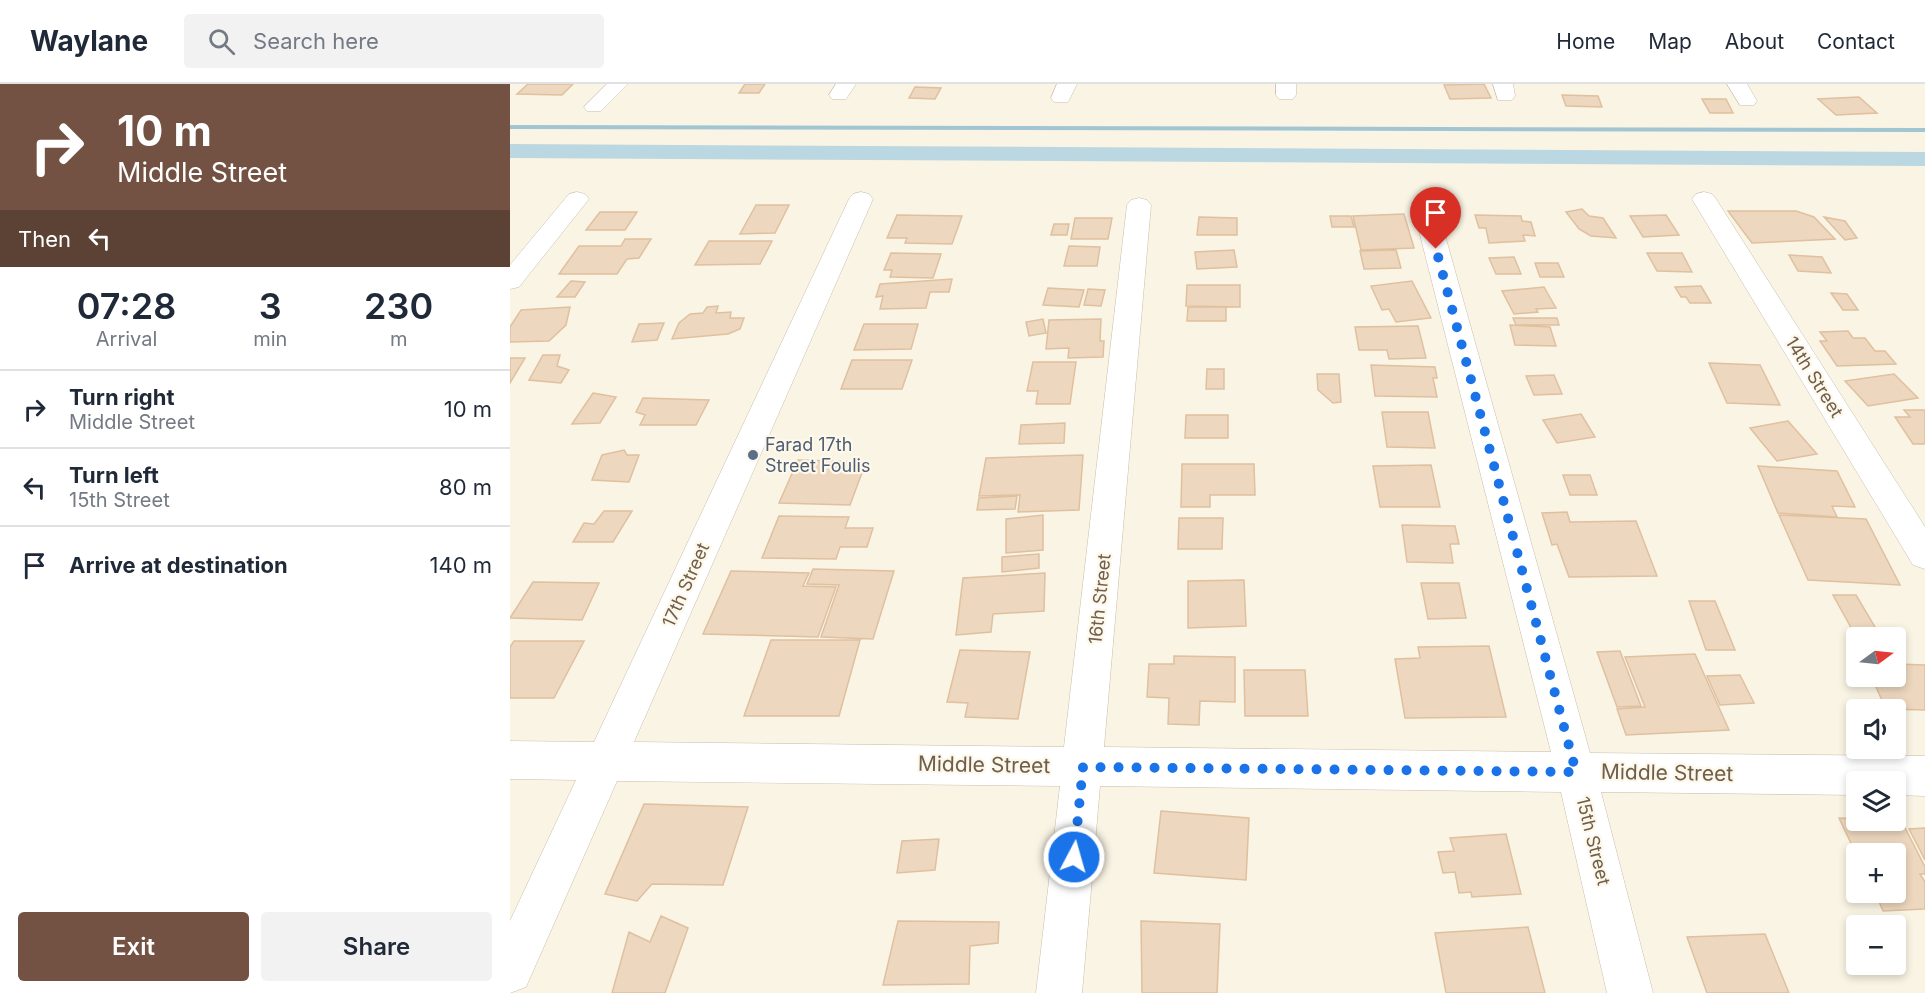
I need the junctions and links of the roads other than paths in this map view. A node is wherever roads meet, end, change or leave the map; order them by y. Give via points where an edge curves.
1 (618, 84) edge
2 (594, 107) dead end
3 (578, 198) dead end
4 (861, 199) dead end
5 (1704, 199) dead end
6 (1424, 203) dead end
7 (1139, 206) dead end
8 (510, 281) edge
9 (1925, 555) edge
10 (510, 760) edge
11 (606, 761) junction
12 (1083, 767) junction
13 (1576, 772) junction
14 (1925, 776) edge
15 (510, 971) edge
16 (1059, 993) edge
17 (1630, 993) edge

1 - 2 street
3 - 8 street
4 - 11 street, 17th Street
5 - 9 street, 14th Street
6 - 13 street, 15th Street
7 - 12 street, 16th Street
10 - 11 street, Middle Street
11 - 12 street, Middle Street
11 - 15 street, 17th Street
12 - 13 street, Middle Street
12 - 16 street, 16th Street
13 - 14 street, Middle Street
13 - 17 street, 15th Street

